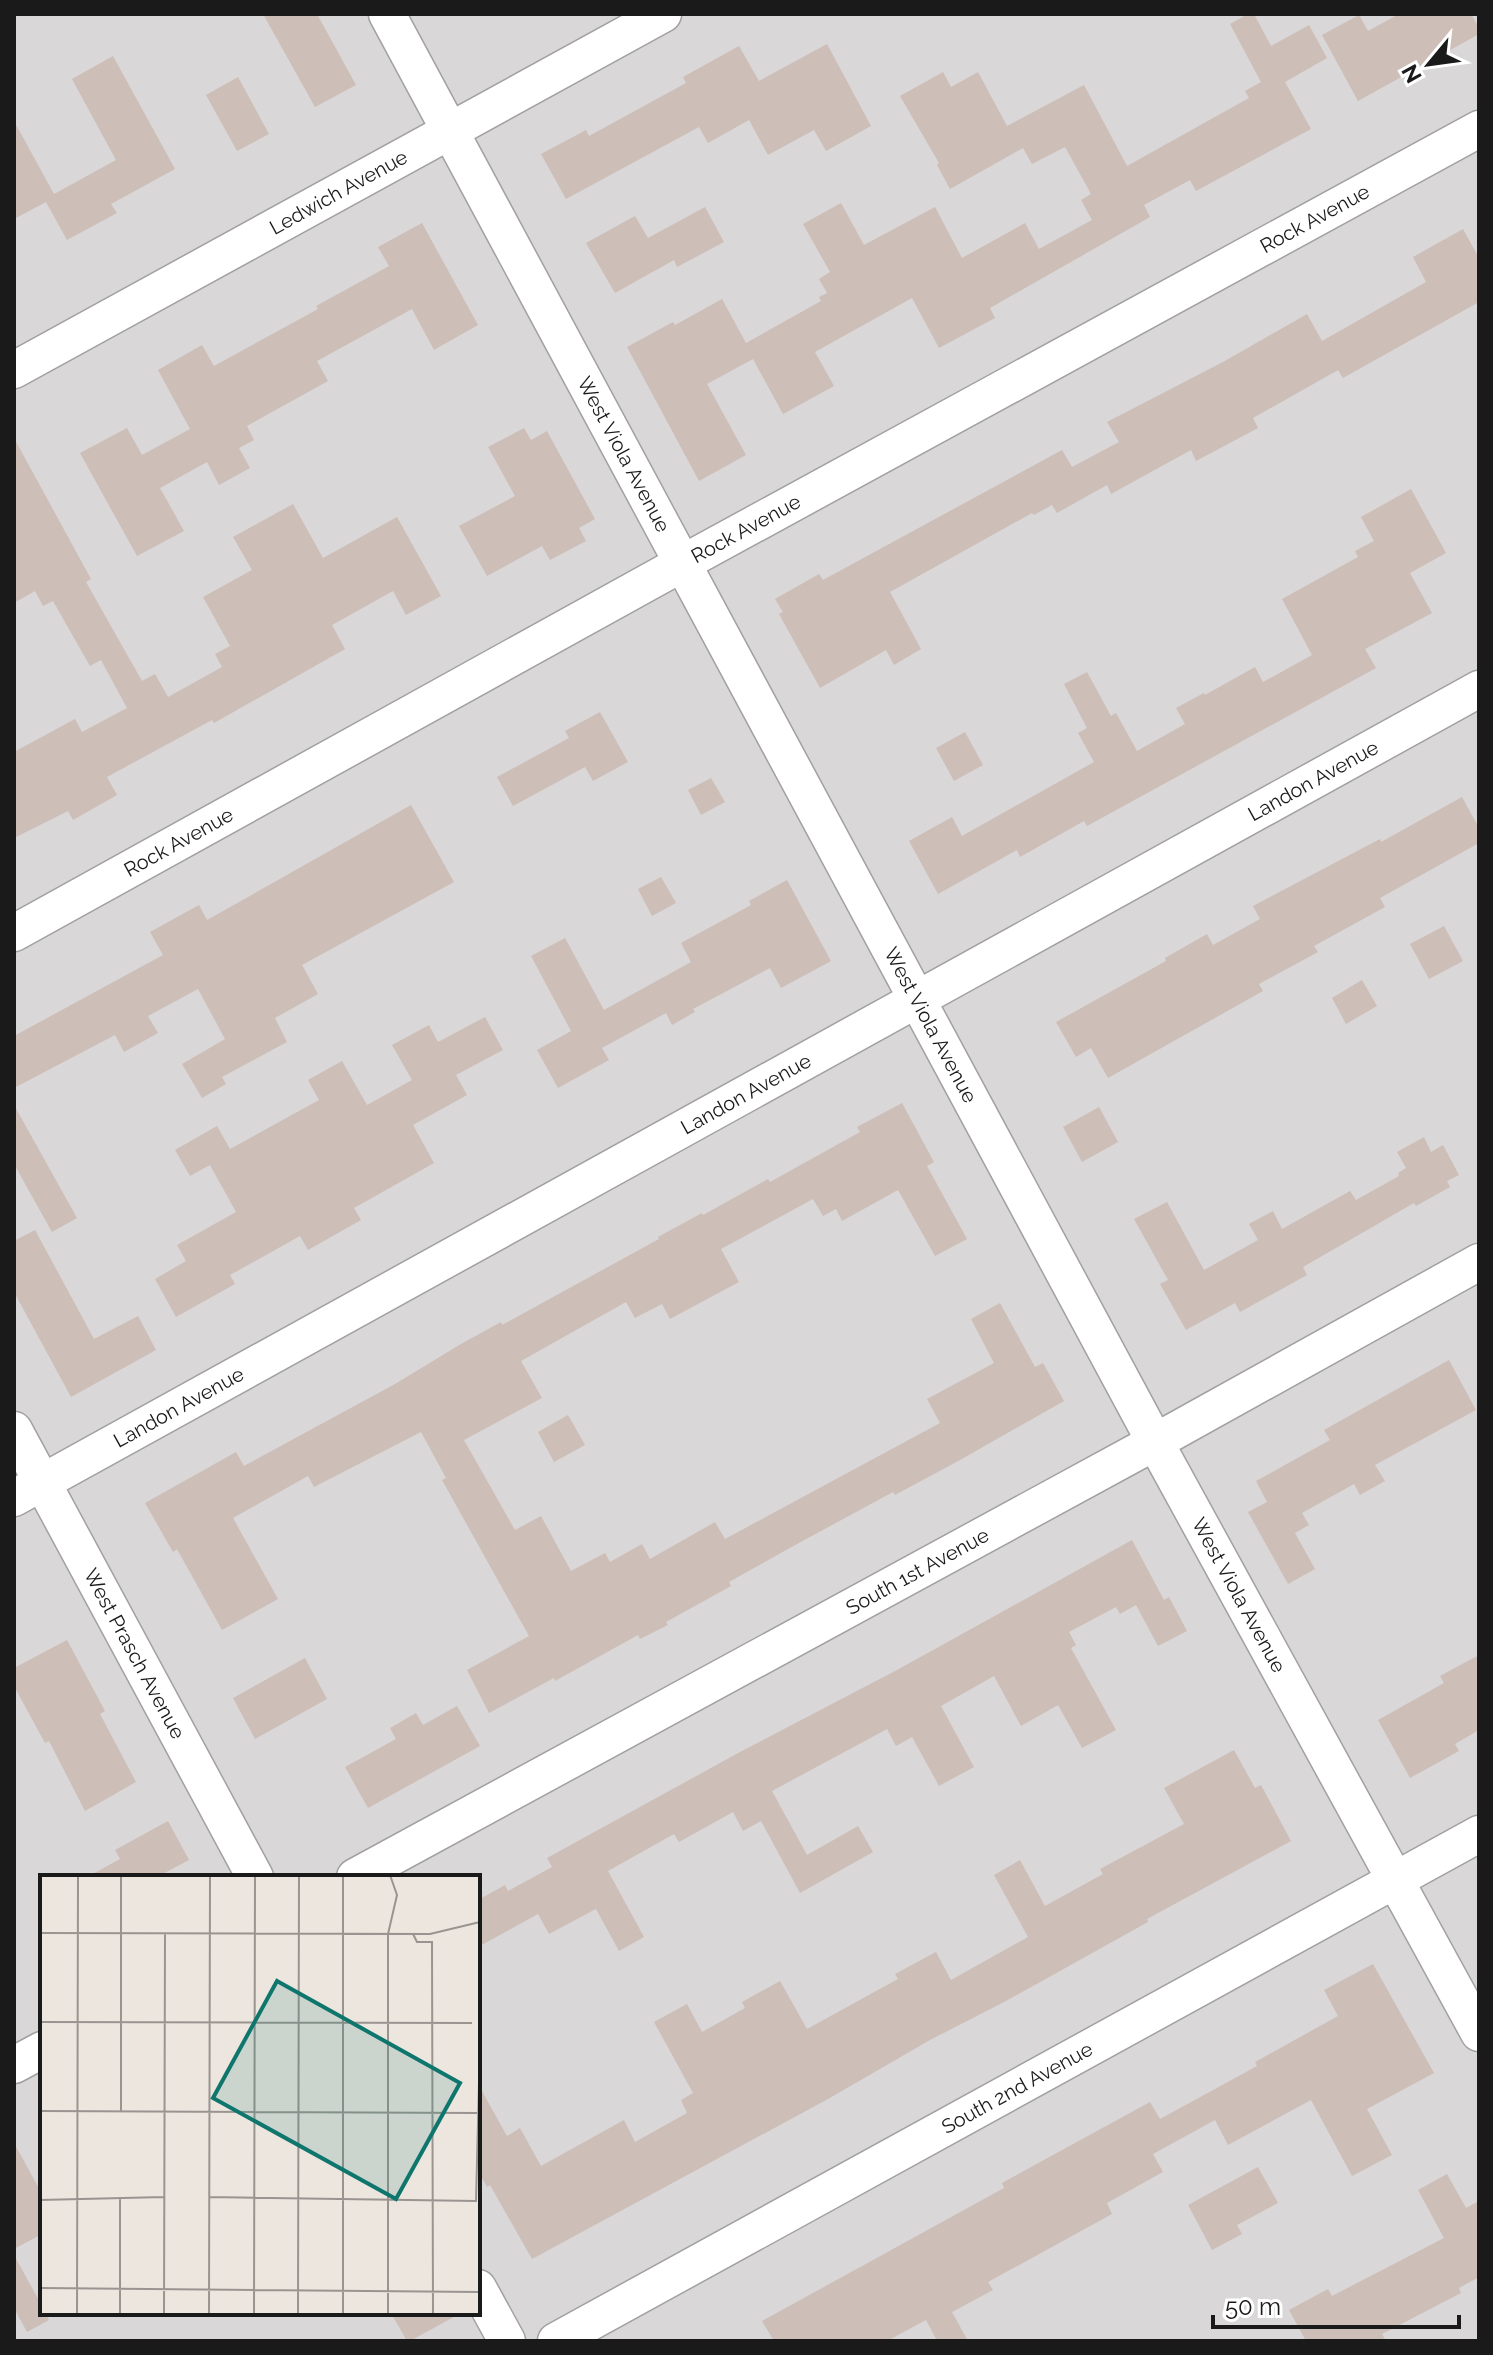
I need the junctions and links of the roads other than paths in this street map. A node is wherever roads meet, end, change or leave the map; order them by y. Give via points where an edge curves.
1 (387, 14) edge
2 (663, 14) edge
3 (1479, 129) edge
4 (452, 131) junction
5 (14, 370) edge
6 (683, 563) junction
7 (1479, 689) edge
8 (14, 933) edge
9 (918, 999) junction
10 (1479, 1262) edge
11 (14, 1430) edge
12 (1155, 1442) junction
13 (28, 1490) edge
14 (1479, 1834) edge
15 (254, 1875) edge
16 (359, 1875) edge
17 (1397, 1879) junction
18 (1479, 2033) edge
19 (40, 2051) edge
20 (14, 2065) edge
21 (480, 2292) edge
22 (507, 2341) edge
23 (556, 2341) edge

1 - 4 street, West Viola Avenue
2 - 4 street, Ledwich Avenue
3 - 6 street, Rock Avenue
4 - 5 street, Ledwich Avenue
4 - 6 street, West Viola Avenue
6 - 8 street, Rock Avenue
6 - 9 street, West Viola Avenue
7 - 9 street, Landon Avenue
9 - 12 street, West Viola Avenue
9 - 13 street, Landon Avenue
10 - 12 street, South 1st Avenue
11 - 13 street, West Prasch Avenue
12 - 16 street, South 1st Avenue
12 - 17 street, West Viola Avenue
13 - 15 street, West Prasch Avenue
14 - 17 street, South 2nd Avenue
17 - 18 street, West Viola Avenue
17 - 23 street, South 2nd Avenue
19 - 20 street
21 - 22 street

